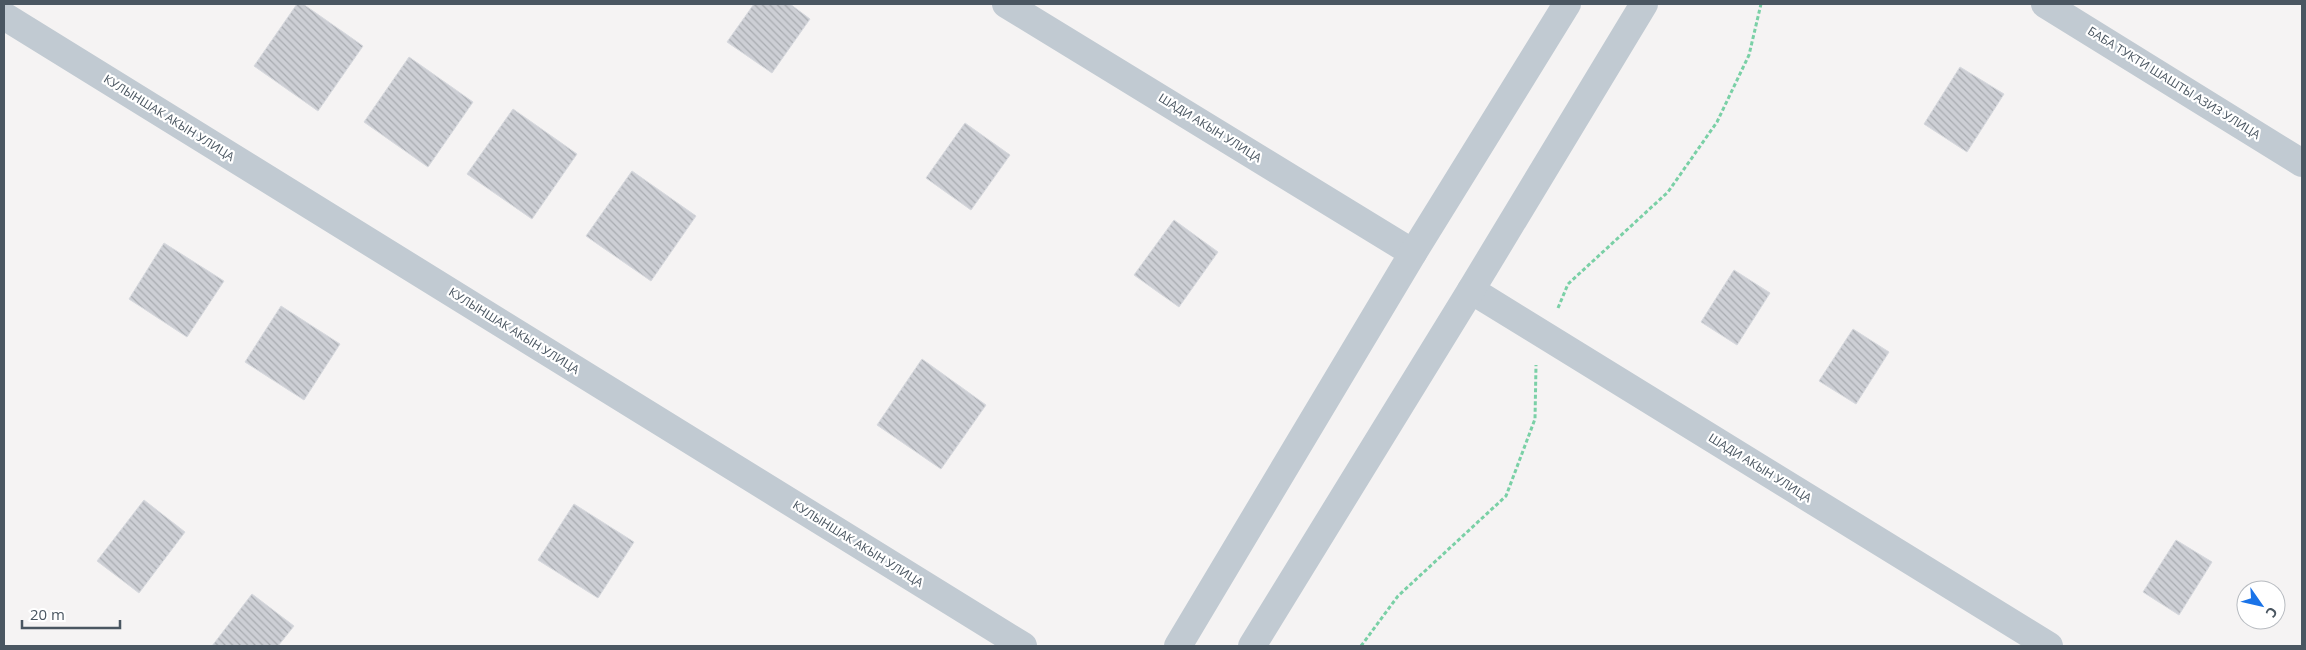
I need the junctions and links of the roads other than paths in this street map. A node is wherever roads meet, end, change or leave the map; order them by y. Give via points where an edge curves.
1 (1006, 4) edge
2 (1567, 4) edge
3 (1644, 4) edge
4 (2045, 4) edge
5 (4, 16) edge
6 (2302, 162) edge
7 (1413, 253) junction
8 (1471, 290) junction
9 (1023, 646) edge
10 (1178, 646) edge
11 (1252, 646) edge
12 (2049, 646) edge

1 - 7 street, ШАДИ АКЫН УЛИЦА
2 - 7 street
3 - 8 street
4 - 6 street, БАБА ТУКТИ ШАШТЫ АЗИЗ УЛИЦА
5 - 9 street, КУЛЫНШАК АКЫН УЛИЦА
7 - 10 street
8 - 11 street
8 - 12 street, ШАДИ АКЫН УЛИЦА

